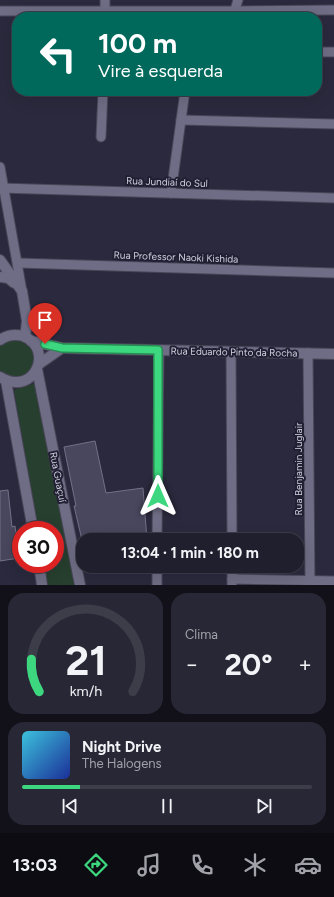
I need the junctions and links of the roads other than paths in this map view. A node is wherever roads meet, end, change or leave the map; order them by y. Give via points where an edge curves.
1 (105, 0) edge
2 (238, 0) edge
3 (334, 10) edge
4 (0, 11) edge
5 (35, 12) edge
6 (105, 12) edge
7 (234, 12) edge
8 (284, 12) edge
9 (322, 52) edge
10 (334, 52) edge
11 (102, 96) edge
12 (184, 96) edge
13 (181, 120) junction
14 (334, 124) edge
15 (101, 137) dead end
16 (0, 167) edge
17 (2, 188) edge
18 (171, 193) junction
19 (334, 198) edge
20 (0, 260) edge
21 (18, 263) junction
22 (334, 273) edge
23 (0, 277) edge
24 (22, 291) junction
25 (1, 336) edge
26 (28, 339) junction
27 (62, 348) junction
28 (158, 350) junction
29 (232, 352) junction
30 (308, 353) junction
31 (334, 354) edge
32 (38, 366) junction
33 (3, 379) edge
34 (31, 521) edge
35 (157, 533) edge
36 (232, 533) edge
37 (40, 573) edge
38 (157, 573) edge
39 (334, 581) edge
40 (232, 582) edge
41 (310, 583) edge
42 (42, 585) edge
43 (80, 585) edge
44 (157, 585) edge

1 - 6 street
2 - 7 street
3 - 8 street
4 - 5 street
9 - 10 street
11 - 15 street
12 - 13 street
13 - 14 street
13 - 18 street
16 - 17 street
17 - 18 street, Rua Jundiaí do Sul
17 - 21 street
18 - 19 street, Rua Jundiaí do Sul
20 - 24 main road
21 - 22 street, Rua Professor Naoki Kishida
21 - 24 street
23 - 24 main road via 8,278
24 - 26 main road
25 - 26 main road, Rua Eduardo Pinto da Rocha via 18,335
26 - 27 main road, Rua Eduardo Pinto da Rocha
26 - 32 main road, Rua Guaçuí via 38,352
27 - 28 main road, Rua Eduardo Pinto da Rocha
27 - 32 main road
28 - 29 main road, Rua Eduardo Pinto da Rocha
28 - 35 street
29 - 30 main road, Rua Eduardo Pinto da Rocha
29 - 36 street
30 - 31 main road, Rua Eduardo Pinto da Rocha
30 - 41 street, Rua Benjamin Juglair
32 - 33 main road via 28,380 14,383
32 - 43 main road, Rua Guaçuí
33 - 34 main road
37 - 42 main road
38 - 44 street
39 - 41 street
40 - 41 street

